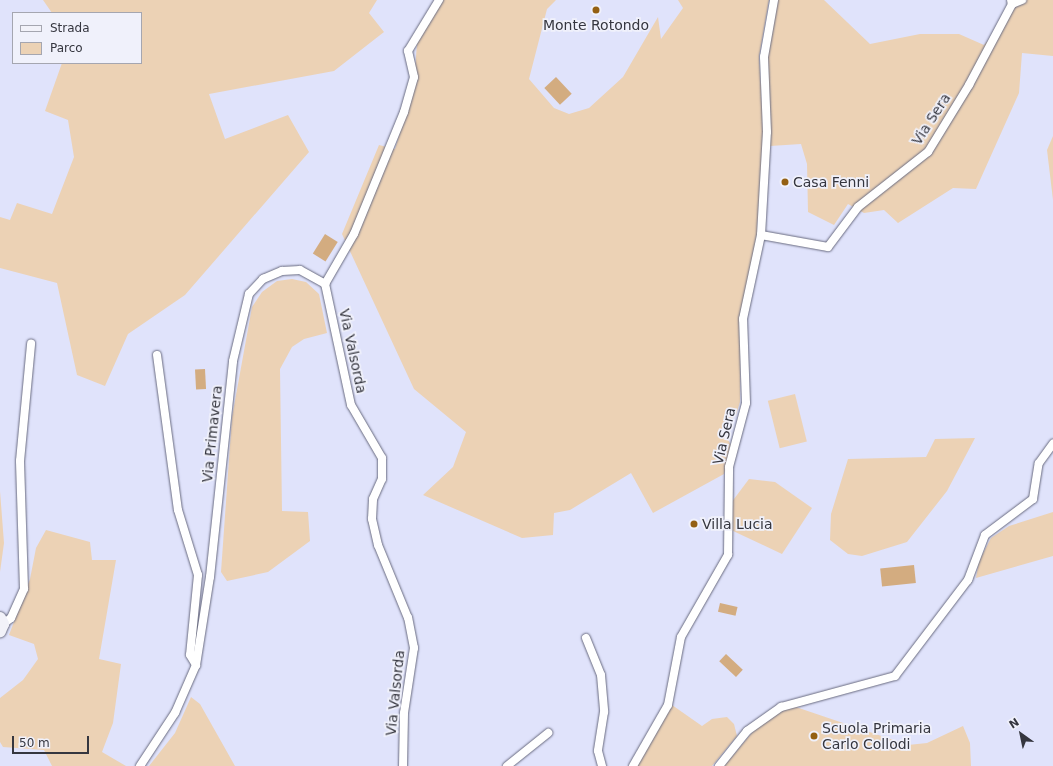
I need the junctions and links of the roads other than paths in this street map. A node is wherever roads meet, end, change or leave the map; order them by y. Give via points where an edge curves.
1 (439, 0) edge
2 (774, 0) edge
3 (1011, 4) edge
4 (1021, 4) edge
5 (760, 235) junction
6 (325, 284) junction
7 (31, 344) dead end
8 (157, 355) dead end
9 (1053, 444) edge
10 (1, 624) edge
11 (586, 638) dead end
12 (196, 664) junction
13 (548, 732) dead end
14 (140, 766) edge
15 (403, 766) edge
16 (507, 766) edge
17 (602, 766) edge
18 (633, 766) edge
19 (719, 766) edge

1 - 6 street via 408,51 414,77 404,112 354,234
2 - 5 street, Via Sera via 764,57 767,132
3 - 4 street
3 - 5 street, Via Sera via 928,152 858,207 828,248
5 - 18 street, Via Sera via 743,319 746,403 729,467 728,555 681,637 668,705
6 - 12 street, Via Primavera via 300,270 282,271 263,279 247,300 233,361 210,576
6 - 15 street, Via Valsorda via 351,405 382,458 382,479 373,499 372,519 378,545 408,618 414,648 404,713
7 - 10 street via 20,460 24,589 11,618
8 - 12 street via 178,510 198,576 190,655
9 - 19 street via 1039,462 1033,499 985,535 968,580 895,676 781,707 747,731
11 - 17 street via 601,675 604,712 598,752
12 - 14 street, Via Primavera via 175,713
13 - 16 street

